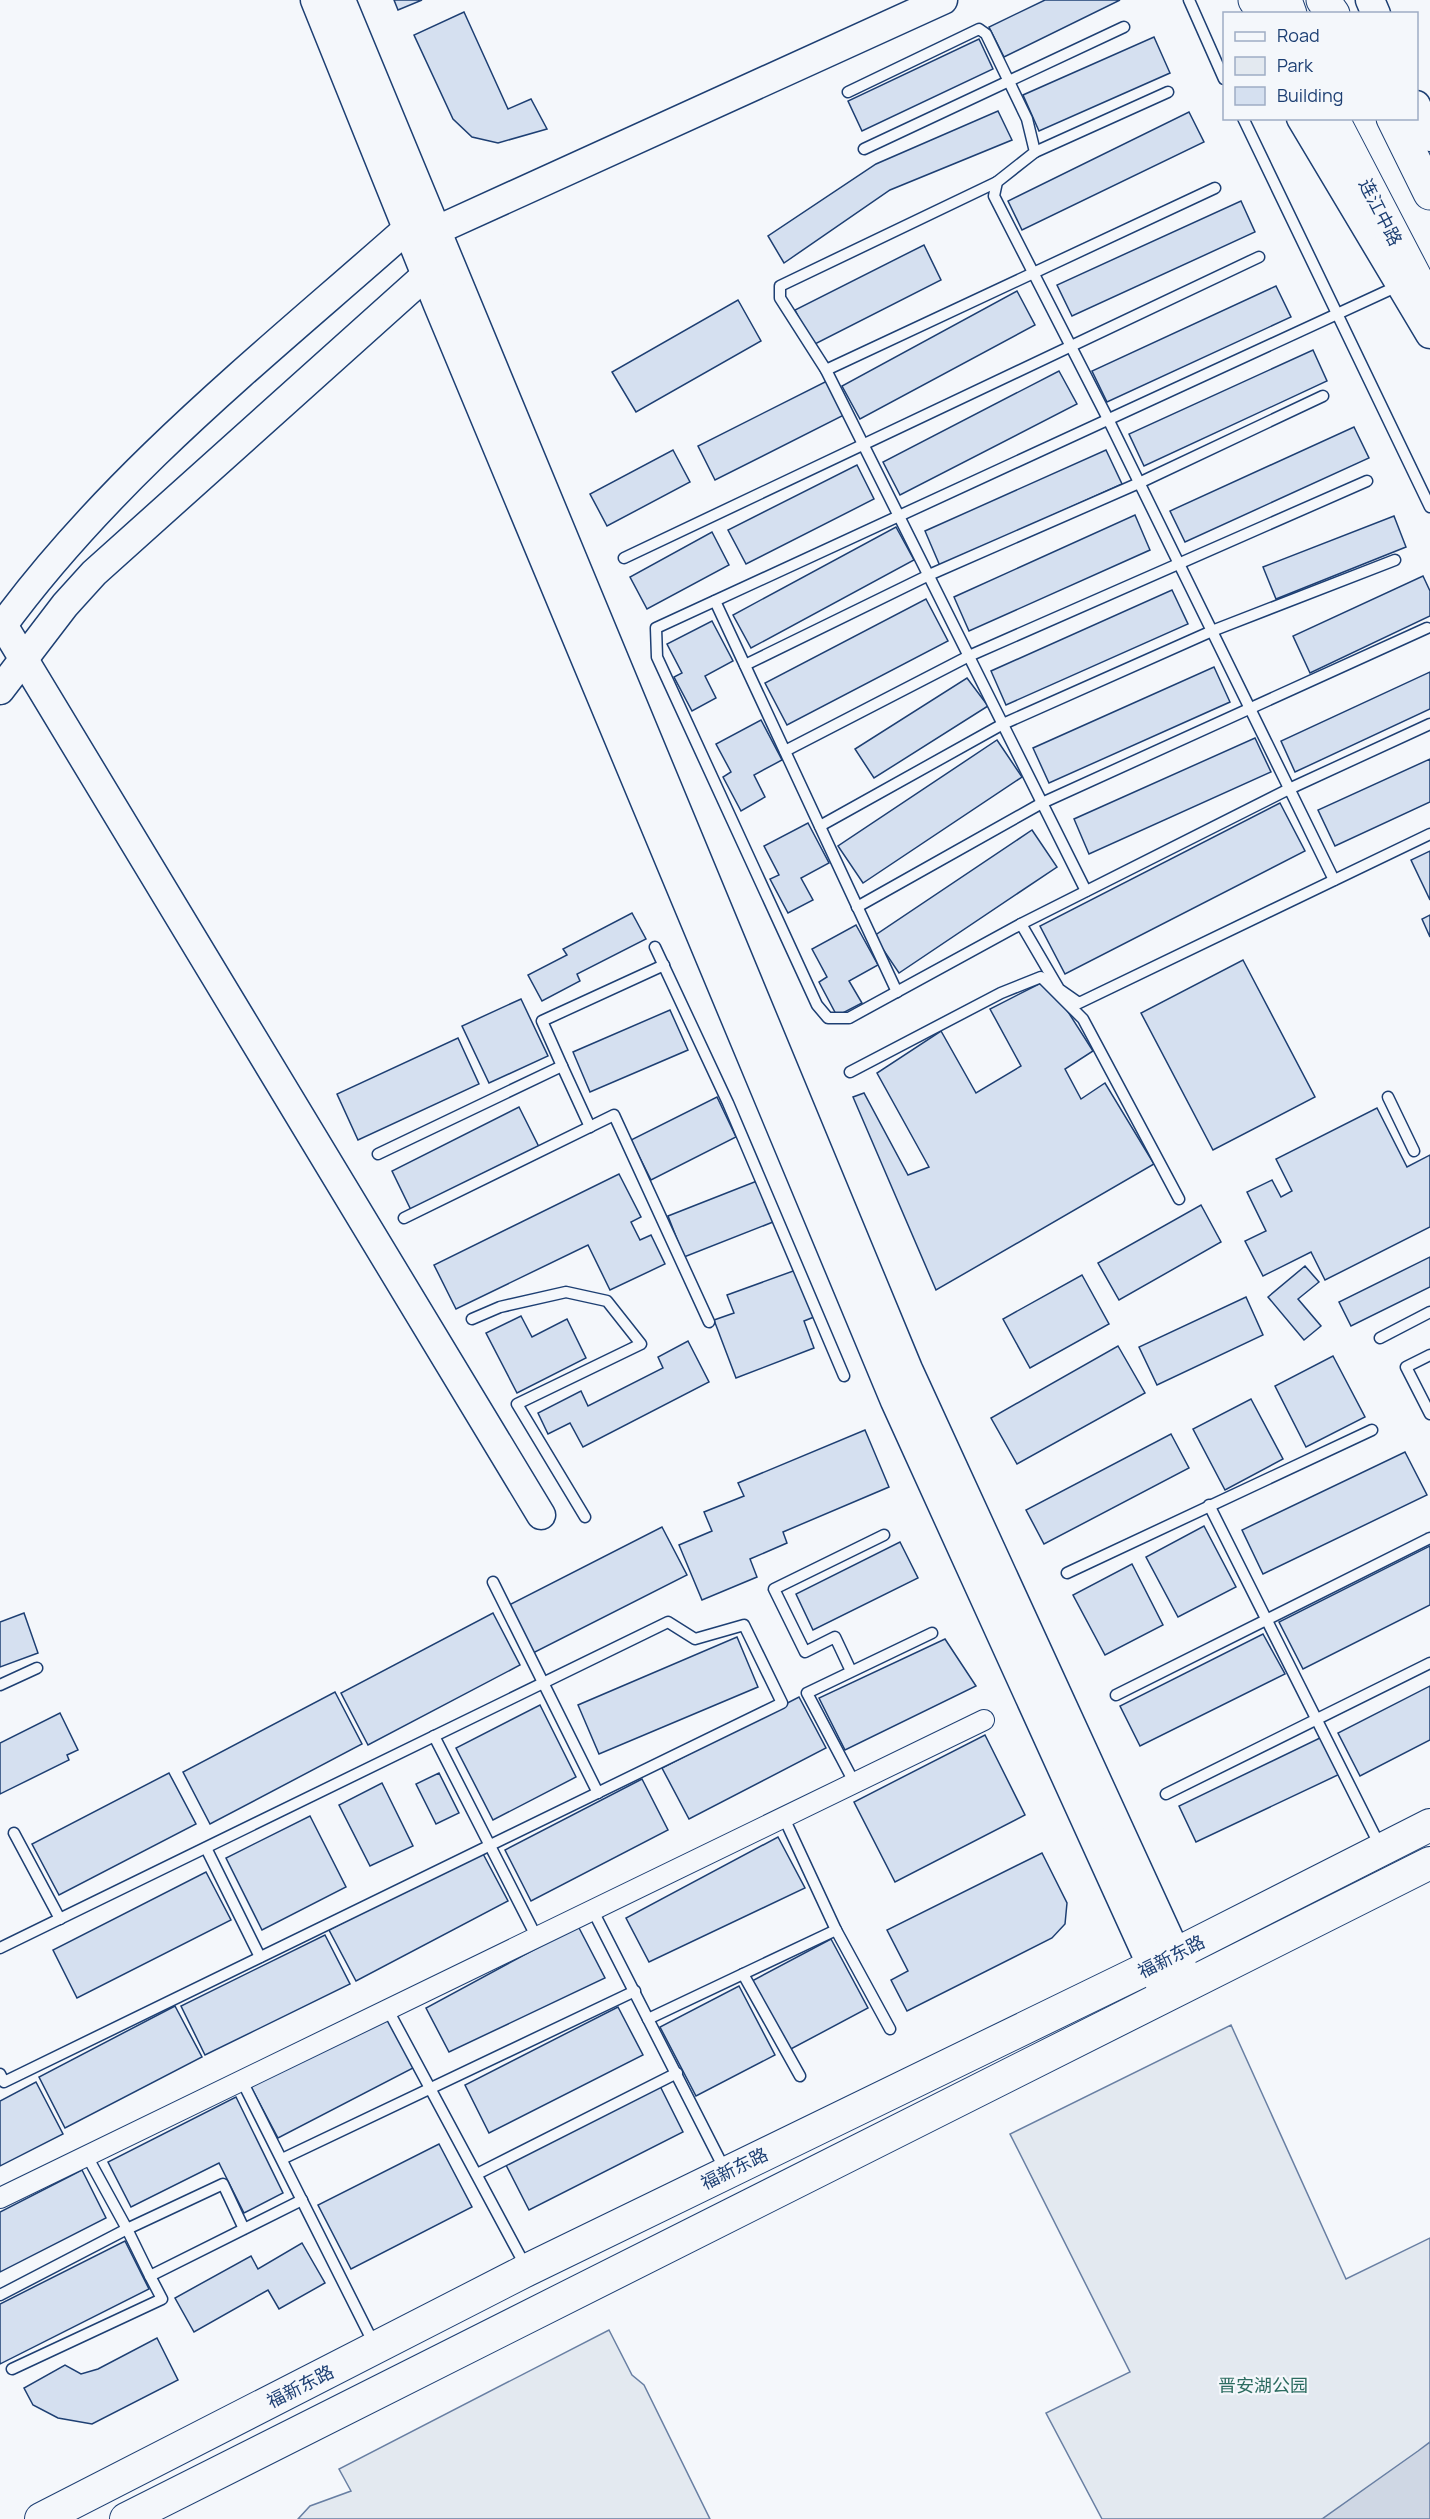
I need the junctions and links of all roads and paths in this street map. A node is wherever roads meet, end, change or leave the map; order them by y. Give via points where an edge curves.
1 (315, 0) edge
2 (340, 0) edge
3 (943, 0) edge
4 (1189, 0) edge
5 (1124, 27) dead end
6 (1223, 77) edge
7 (1008, 81) junction
8 (848, 92) dead end
9 (1168, 92) dead end
10 (1418, 110) edge
11 (1244, 120) edge
12 (1303, 120) edge
13 (1333, 120) edge
14 (1394, 120) edge
15 (1430, 137) edge
16 (864, 149) dead end
17 (1035, 152) junction
18 (997, 182) junction
19 (1215, 188) dead end
20 (1430, 193) edge
21 (407, 229) junction
22 (435, 231) junction
23 (1259, 257) dead end
24 (1033, 273) junction
25 (426, 275) junction
26 (1400, 285) junction
27 (1430, 306) edge
28 (1336, 313) junction
29 (1430, 334) edge
30 (1071, 346) junction
31 (826, 370) junction
32 (1323, 396) dead end
33 (1108, 419) junction
34 (864, 444) junction
35 (1367, 482) dead end
36 (1139, 483) junction
37 (1430, 507) edge
38 (900, 515) junction
39 (624, 558) dead end
40 (1395, 560) dead end
41 (1178, 562) junction
42 (929, 575) junction
43 (715, 601) junction
44 (1, 625) edge
45 (1427, 628) dead end
46 (1212, 631) junction
47 (969, 656) junction
48 (24, 659) junction
49 (745, 665) junction
50 (0, 690) edge
51 (1250, 709) junction
52 (1003, 724) junction
53 (1430, 724) edge
54 (785, 750) junction
55 (1289, 789) junction
56 (1042, 803) junction
57 (820, 826) junction
58 (1430, 834) edge
59 (1334, 880) junction
60 (1086, 891) junction
61 (858, 907) junction
62 (1021, 924) junction
63 (655, 947) dead end
64 (664, 966) junction
65 (897, 992) junction
66 (562, 1066) junction
67 (850, 1072) dead end
68 (1388, 1097) dead end
69 (590, 1127) junction
70 (1414, 1151) dead end
71 (378, 1154) dead end
72 (1179, 1200) dead end
73 (404, 1218) dead end
74 (1430, 1312) edge
75 (472, 1319) dead end
76 (709, 1322) dead end
77 (1380, 1338) dead end
78 (1430, 1356) edge
79 (844, 1376) dead end
80 (1430, 1414) edge
81 (1372, 1430) dead end
82 (1209, 1505) junction
83 (541, 1515) dead end
84 (585, 1516) dead end
85 (884, 1535) dead end
86 (1430, 1538) edge
87 (1067, 1573) dead end
88 (493, 1582) dead end
89 (1266, 1620) junction
90 (932, 1633) dead end
91 (1430, 1663) edge
92 (36, 1668) dead end
93 (852, 1671) junction
94 (544, 1682) junction
95 (0, 1685) edge
96 (1116, 1695) dead end
97 (1317, 1719) junction
98 (984, 1720) dead end
99 (434, 1736) junction
100 (855, 1784) junction
101 (598, 1792) junction
102 (1166, 1794) dead end
103 (784, 1818) junction
104 (1430, 1825) edge
105 (14, 1833) dead end
106 (489, 1846) junction
107 (206, 1848) junction
108 (1382, 1849) junction
109 (1430, 1863) edge
110 (593, 1911) junction
111 (60, 1918) junction
112 (836, 1930) junction
113 (537, 1938) junction
114 (0, 1948) edge
115 (260, 1957) junction
116 (1164, 1960) junction
117 (743, 1974) junction
118 (1177, 1989) junction
119 (635, 1991) junction
120 (388, 2010) junction
121 (648, 2019) junction
122 (890, 2029) dead end
123 (677, 2073) junction
124 (0, 2074) edge
125 (800, 2076) dead end
126 (242, 2081) junction
127 (431, 2089) junction
128 (87, 2156) junction
129 (282, 2159) junction
130 (726, 2172) junction
131 (477, 2174) junction
132 (0, 2198) edge
133 (302, 2200) junction
134 (127, 2229) junction
135 (244, 2229) junction
136 (527, 2270) junction
137 (150, 2276) junction
138 (0, 2295) edge
139 (376, 2347) junction
140 (12, 2369) dead end
141 (41, 2519) edge
142 (126, 2519) edge

1 - 21 main road
2 - 22 main road
3 - 22 main road
4 - 6 lane
5 - 7 lane
7 - 8 lane via 980,29
7 - 16 lane
7 - 17 lane via 1027,119
9 - 17 lane
10 - 15 main road
11 - 28 lane
12 - 26 main road
13 - 27 highway, 连江中路
14 - 20 highway
17 - 18 lane
18 - 24 lane via 994,196
18 - 31 lane via 780,286 780,298
19 - 24 lane
21 - 22 main road
21 - 25 main road
21 - 44 main road via 195,417 115,494 41,573
22 - 25 main road
22 - 116 main road via 909,1369
23 - 30 lane
24 - 30 lane
24 - 31 lane
25 - 48 main road via 94,573 64,605
25 - 116 main road via 904,1422
26 - 28 lane
26 - 29 main road
28 - 33 lane
28 - 37 lane
30 - 33 lane
30 - 34 lane
31 - 34 lane
32 - 36 lane
33 - 36 lane
33 - 38 lane
34 - 38 lane
34 - 39 lane
35 - 41 lane
36 - 41 lane
36 - 42 lane
38 - 42 lane
38 - 43 lane
40 - 46 lane
41 - 46 lane
41 - 47 lane
42 - 47 lane
42 - 49 lane
43 - 49 lane
43 - 65 lane via 656,628 657,657 812,994 828,1018 849,1018
44 - 48 main road
45 - 51 lane
46 - 51 lane
46 - 52 lane
47 - 52 lane
47 - 54 lane
48 - 50 main road
48 - 83 main road
49 - 54 lane
51 - 55 lane
51 - 56 lane
52 - 56 lane
52 - 57 lane
53 - 55 lane
54 - 57 lane
55 - 59 lane
55 - 60 lane
56 - 60 lane
56 - 61 lane
57 - 61 lane
58 - 59 lane
59 - 62 lane via 1079,1003 1059,989
60 - 62 lane
61 - 65 lane
62 - 65 lane
63 - 64 lane
64 - 66 lane via 542,1021
64 - 79 lane via 728,1103
66 - 69 lane
66 - 71 lane
67 - 72 lane via 1001,993 1041,977 1083,1019
68 - 70 lane
69 - 73 lane
69 - 76 lane via 614,1115
74 - 77 lane
75 - 84 lane via 500,1307 566,1292 607,1301 641,1344 517,1404
78 - 80 lane via 1406,1367
81 - 82 lane
82 - 87 lane
82 - 89 lane
85 - 93 lane via 774,1589 805,1652 834,1637
86 - 89 lane
88 - 94 lane
89 - 96 lane
89 - 97 lane
90 - 93 lane
91 - 97 lane
92 - 95 lane
93 - 100 lane via 807,1693
94 - 99 lane
94 - 101 lane
94 - 101 lane via 668,1622 695,1639 744,1625 782,1703
97 - 102 lane
97 - 108 lane
98 - 100 street
99 - 106 lane
99 - 107 lane
100 - 103 street
101 - 106 lane
103 - 110 street
103 - 112 lane
104 - 108 main road, 福新东路
105 - 111 lane
106 - 113 lane
106 - 115 lane
107 - 111 lane
107 - 115 lane
108 - 116 main road, 福新东路
109 - 118 main road, 福新东路
110 - 113 street
110 - 119 lane
111 - 114 lane
112 - 117 lane
112 - 122 lane
113 - 120 street
115 - 124 lane via 4,2082
116 - 118 main road
116 - 130 main road, 福新东路
117 - 121 lane
117 - 125 lane
118 - 142 main road, 福新东路
119 - 121 lane
119 - 127 lane
120 - 126 street
120 - 127 lane
121 - 123 lane
123 - 130 lane
123 - 131 lane
126 - 128 street
126 - 129 lane
127 - 129 lane
127 - 131 lane
128 - 132 street
128 - 134 lane
129 - 133 lane
130 - 136 main road, 福新东路
131 - 136 lane
133 - 135 lane
133 - 139 lane
134 - 135 lane via 224,2184
134 - 137 lane
134 - 138 lane
135 - 137 lane
136 - 139 main road, 福新东路
137 - 140 lane via 162,2299
139 - 141 main road, 福新东路

